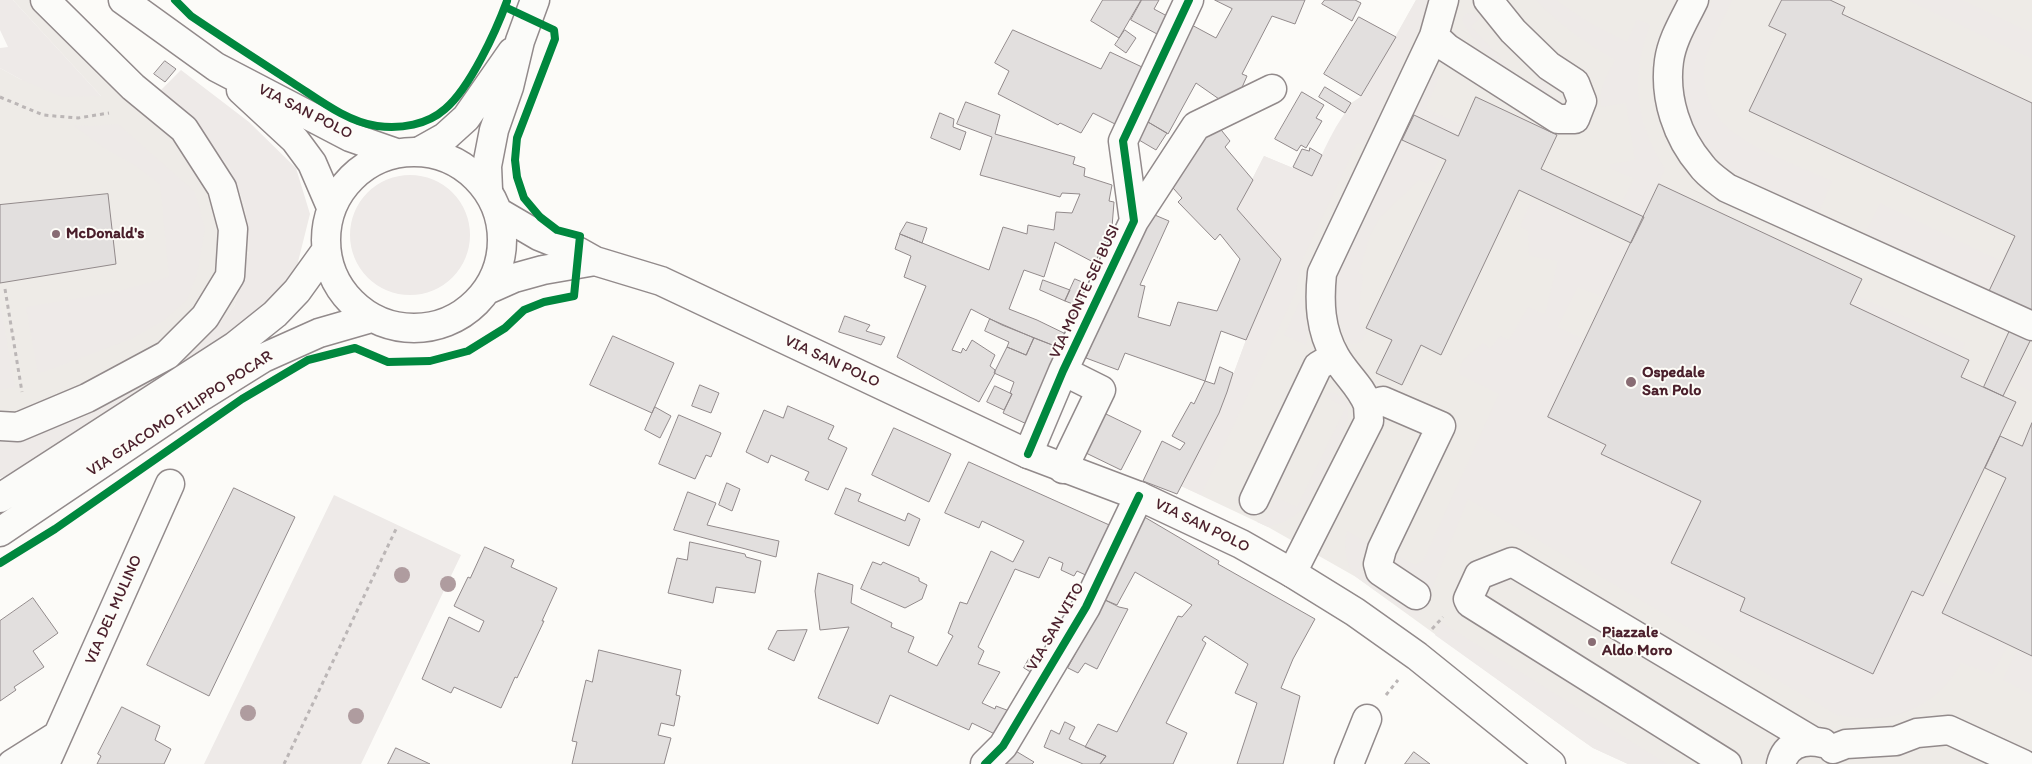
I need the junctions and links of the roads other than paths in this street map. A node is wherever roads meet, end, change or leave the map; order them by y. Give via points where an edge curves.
1 (45, 0) edge
2 (123, 0) edge
3 (535, 0) edge
4 (1189, 0) edge
5 (1444, 0) edge
6 (1488, 0) edge
7 (1694, 0) edge
8 (1434, 36) junction
9 (520, 41) junction
10 (216, 67) junction
11 (1272, 90) dead end
12 (408, 152) junction
13 (493, 201) junction
14 (331, 207) junction
15 (1134, 220) junction
16 (325, 252) junction
17 (595, 261) junction
18 (487, 290) junction
19 (371, 318) junction
20 (2032, 326) edge
21 (1335, 356) junction
22 (1063, 371) junction
23 (1368, 405) junction
24 (0, 426) edge
25 (1028, 454) junction
26 (1063, 469) junction
27 (25, 482) junction
28 (170, 484) dead end
29 (0, 494) edge
30 (1139, 496) junction
31 (0, 498) edge
32 (1254, 500) dead end
33 (0, 532) edge
34 (1292, 573) junction
35 (1416, 595) dead end
36 (1367, 719) road end
37 (58, 736) junction
38 (1828, 751) edge
39 (1551, 763) edge
40 (12, 764) edge
41 (46, 764) edge
42 (985, 764) edge
43 (1349, 764) edge
44 (1728, 764) edge
45 (1781, 764) edge
46 (2023, 764) edge

1 - 24 main road via 132,87 184,129 222,188 233,229 230,276 205,318 167,355 87,398 18,427
2 - 10 main road, VIA SAN POLO
3 - 9 main road
4 - 15 main road, VIA MONTE SEI BUSI via 1123,141
5 - 8 main road
6 - 8 main road via 1512,30 1549,66 1575,83 1582,102 1575,119 1558,120 1447,48
7 - 20 main road via 1669,60 1670,87 1673,115 1701,166 1727,188
8 - 21 main road via 1322,273 1319,298 1322,322
9 - 12 main road via 466,118 445,137
9 - 13 main road via 487,166
10 - 12 main road, VIA SAN POLO via 350,137
10 - 14 main road, VIA SAN POLO via 296,140 312,163
11 - 15 main road, VIA MONTE SEI BUSI via 1196,126
12 - 13 main road, VIA SAN POLO via 446,157 469,170
12 - 14 main road, VIA SAN POLO via 375,160 357,172
13 - 17 main road, VIA SAN POLO via 539,236
13 - 18 main road, VIA SAN POLO via 503,239 499,266
14 - 16 main road, VIA SAN POLO via 325,229
15 - 22 main road, VIA MONTE SEI BUSI
16 - 19 main road, VIA SAN POLO via 334,278 349,301
16 - 27 main road, VIA GIACOMO FILIPPO POCAR via 297,291 275,314 234,346
17 - 18 main road, VIA SAN POLO via 543,270
17 - 25 main road, VIA SAN POLO via 661,281
18 - 19 main road, VIA SAN POLO via 455,319 434,326 412,329 391,326
19 - 33 main road, VIA GIACOMO FILIPPO POCAR via 319,333 262,358
21 - 23 main road via 1364,394
21 - 32 main road via 1318,366
22 - 25 main road, VIA MONTE SEI BUSI
22 - 26 main road via 1101,390
23 - 34 main road via 1369,421
23 - 35 main road via 1383,401 1441,426 1382,549 1378,564 1380,571
25 - 26 main road, VIA SAN POLO
26 - 30 main road, VIA SAN POLO
27 - 29 main road, VIA GIACOMO FILIPPO POCAR
27 - 31 main road, VIA GIACOMO FILIPPO POCAR
28 - 37 main road, VIA DEL MULINO
30 - 34 main road, VIA SAN POLO via 1241,544
30 - 42 main road, VIA SAN VITO via 1086,607 1003,746
34 - 39 main road, VIA SAN POLO via 1416,656
36 - 43 main road
37 - 40 main road
37 - 41 main road, VIA DEL MULINO
38 - 44 main road via 1512,562 1479,574 1468,599 1470,602
38 - 45 main road via 1799,742 1790,749
38 - 46 main road via 1846,744 1896,741 1917,733 1949,730

